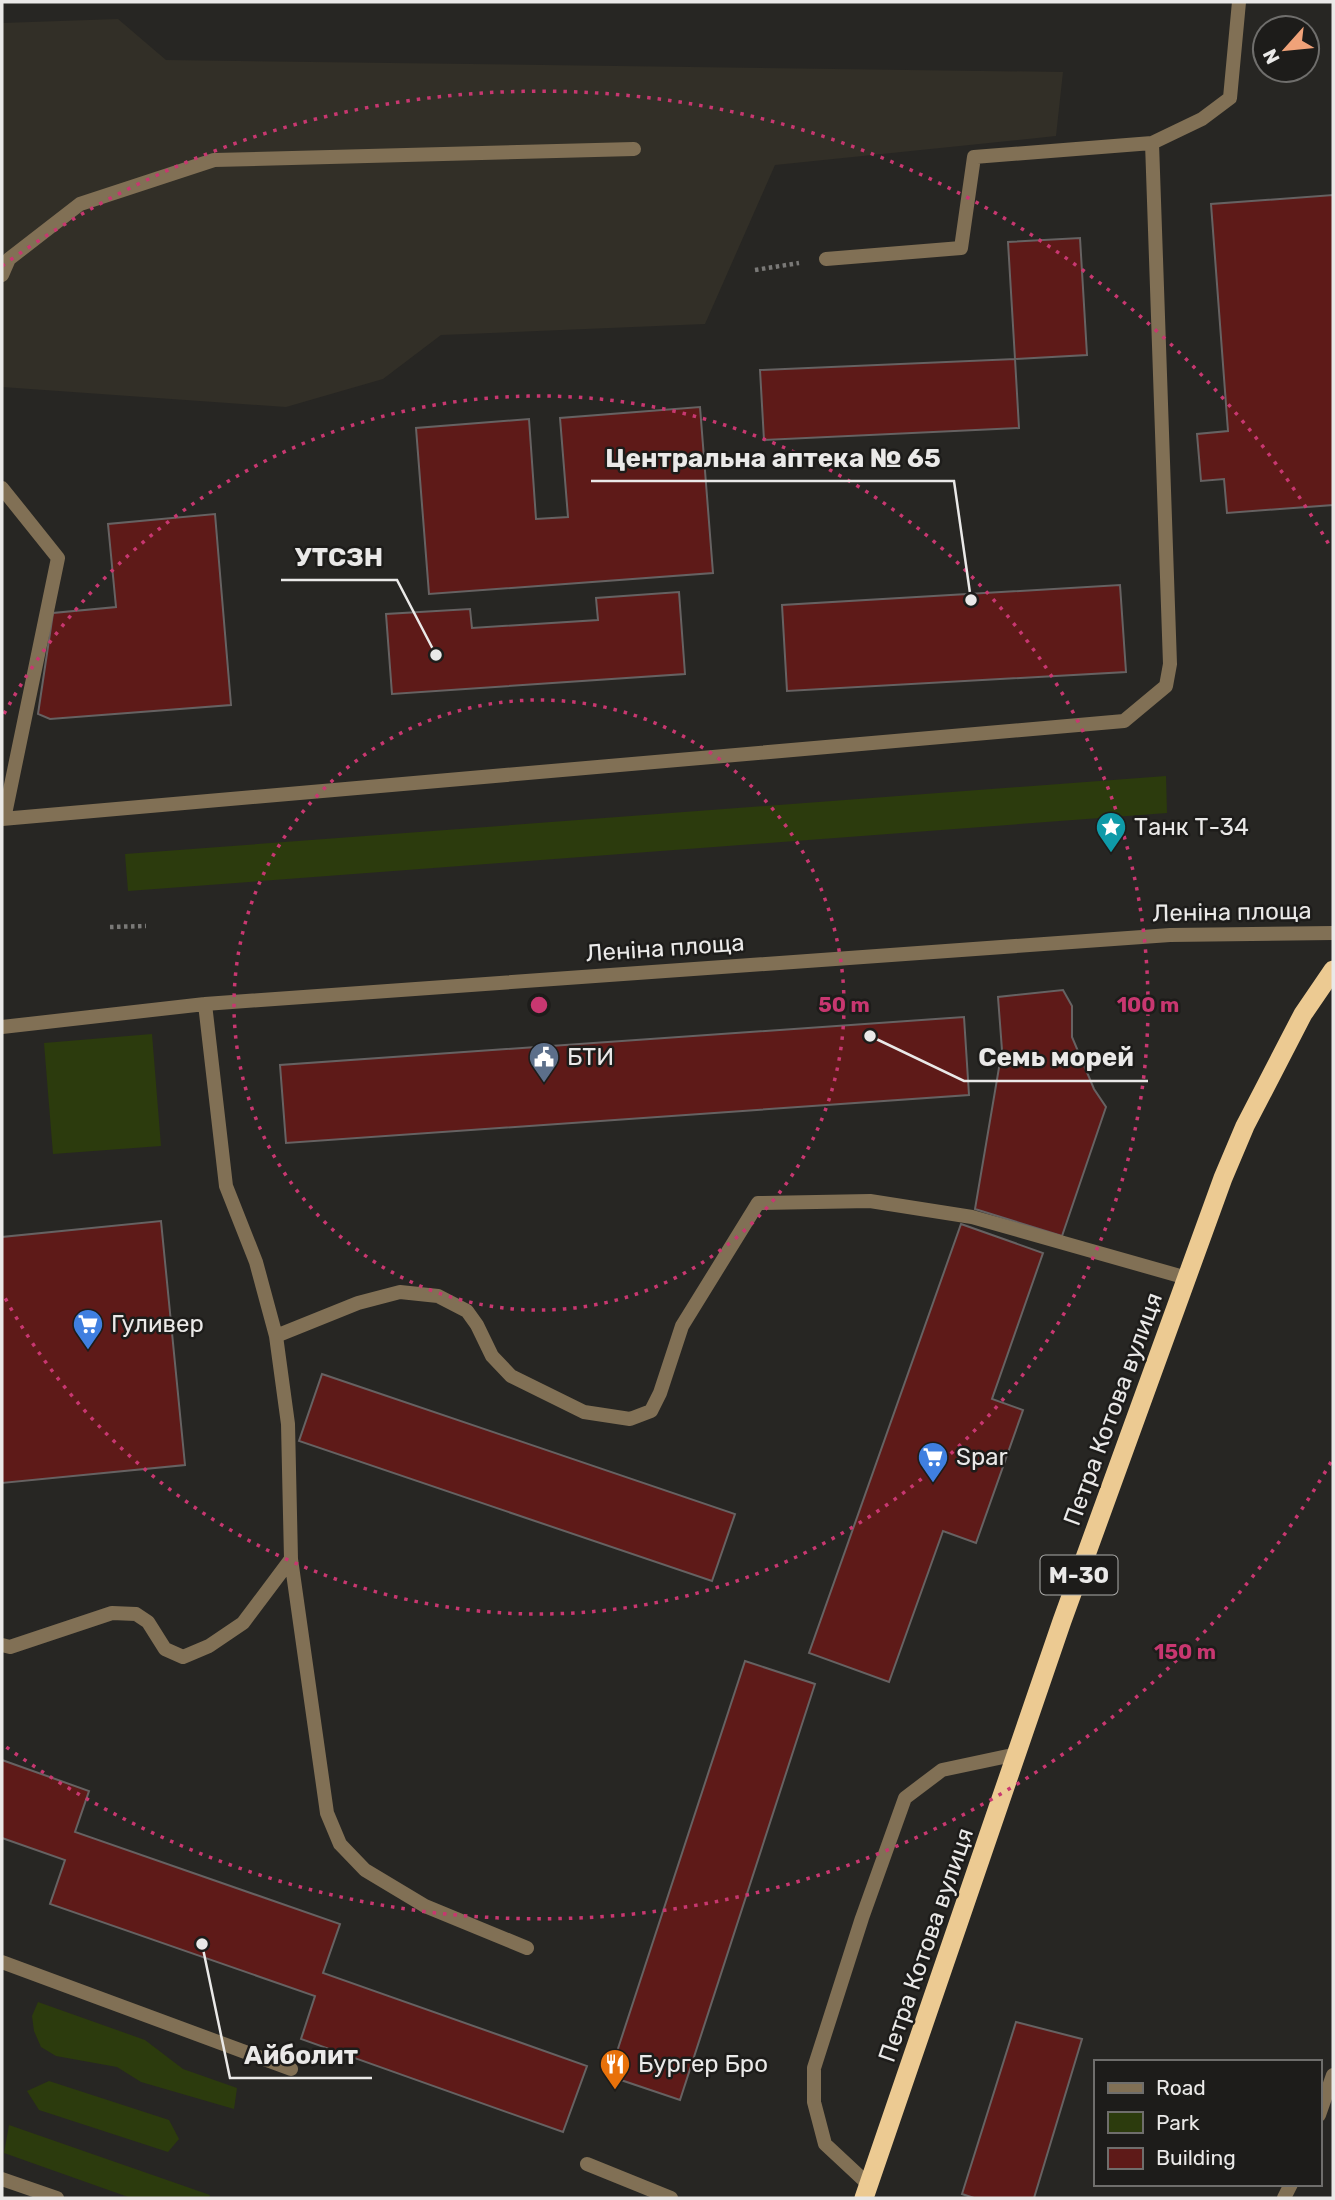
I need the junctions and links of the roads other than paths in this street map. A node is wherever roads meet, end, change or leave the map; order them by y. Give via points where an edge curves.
1 (1239, 2) edge
2 (1152, 143) junction
3 (634, 149) dead end
4 (826, 259) road end
5 (2, 275) edge
6 (2, 488) edge
7 (3, 819) edge
8 (1333, 933) edge
9 (1333, 970) edge
10 (205, 1004) junction
11 (2, 1027) edge
12 (1186, 1278) junction
13 (276, 1336) junction
14 (291, 1559) junction
15 (2, 1645) edge
16 (1017, 1754) junction
17 (527, 1948) dead end
18 (2, 1962) edge
19 (291, 2069) dead end
20 (1333, 2075) edge
21 (1321, 2109) edge
22 (587, 2164) dead end
23 (2, 2179) edge
24 (866, 2192) edge
25 (57, 2198) edge
26 (671, 2198) edge

1 - 2 street via 1230,98 1202,119
2 - 4 street via 974,157 961,248
2 - 7 street via 1170,664 1167,686 1124,721
3 - 5 street via 214,160 80,204 9,259
6 - 7 street via 58,558
8 - 10 street, Леніна площа via 1170,935
9 - 12 highway, Петра Котова вулиця / М-30 via 1303,1014 1245,1126
10 - 11 street, Леніна площа
10 - 13 street via 226,1186 256,1262
12 - 13 street via 972,1217 870,1201 758,1203 682,1326 651,1411 631,1419 584,1412 511,1376 492,1356 467,1311 438,1296 400,1292 358,1303
12 - 16 highway, Петра Котова вулиця / М-30
13 - 14 street via 288,1424
14 - 15 street via 243,1623 183,1657 165,1649 148,1622 136,1614 112,1613 10,1647
14 - 17 street via 327,1813 340,1844 365,1870 425,1906
16 - 24 highway, Петра Котова вулиця / М-30
16 - 24 street via 942,1770 905,1798 862,1918 814,2068 814,2102 825,2144
18 - 19 street
20 - 21 street
22 - 26 street
23 - 25 street

